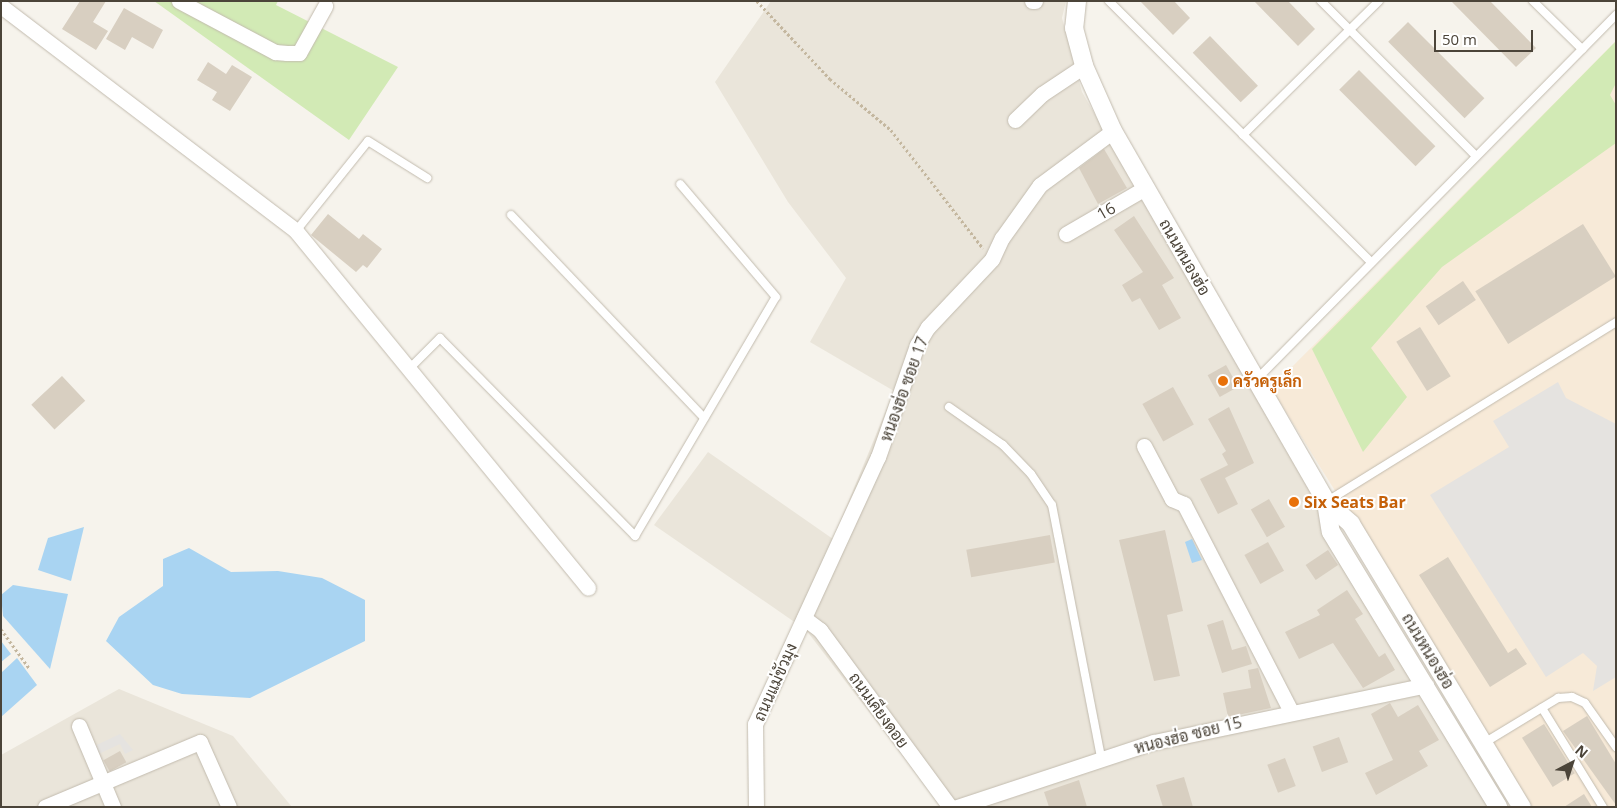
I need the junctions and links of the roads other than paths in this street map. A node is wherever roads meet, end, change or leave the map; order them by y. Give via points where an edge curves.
1 (179, 1) edge
2 (1077, 1) edge
3 (1109, 1) edge
4 (1321, 1) edge
5 (1379, 1) edge
6 (1533, 1) edge
7 (1, 6) edge
8 (325, 6) dead end
9 (1616, 15) edge
10 (1350, 30) junction
11 (1582, 49) junction
12 (1084, 66) junction
13 (1015, 120) dead end
14 (1113, 131) junction
15 (1243, 135) junction
16 (1476, 156) junction
17 (427, 178) dead end
18 (680, 184) dead end
19 (1145, 188) junction
20 (511, 215) dead end
21 (296, 231) junction
22 (1066, 234) dead end
23 (1370, 262) junction
24 (1616, 322) edge
25 (409, 369) junction
26 (1256, 380) junction
27 (949, 407) dead end
28 (704, 418) junction
29 (1144, 446) dead end
30 (1326, 502) junction
31 (588, 588) dead end
32 (804, 618) junction
33 (1426, 685) junction
34 (1542, 708) junction
35 (1291, 712) junction
36 (79, 726) dead end
37 (1484, 743) junction
38 (1616, 747) edge
39 (1466, 754) junction
40 (1101, 758) junction
41 (102, 781) junction
42 (45, 807) edge
43 (113, 807) edge
44 (229, 807) edge
45 (756, 807) edge
46 (950, 807) edge
47 (957, 807) edge
48 (1498, 807) edge
49 (1522, 807) edge
50 (1603, 807) edge

1 - 8 street via 275,52 287,53 299,53
2 - 12 street, ถนนหนองฮ่อ via 1074,28
3 - 15 lane
4 - 10 lane
5 - 10 lane
6 - 11 lane
7 - 21 street
9 - 11 lane
10 - 15 lane
10 - 16 lane
11 - 16 lane
12 - 13 street via 1042,94
12 - 14 street, ถนนหนองฮ่อ
14 - 19 street, ถนนหนองฮ่อ
14 - 32 street, หนองฮ่อ ซอย 17 via 1040,185 1002,238 992,259 928,327 917,345 890,429
15 - 23 lane
16 - 23 lane
17 - 21 lane via 368,141
18 - 28 lane via 776,297
19 - 22 street, 16
19 - 26 street, ถนนหนองฮ่อ
20 - 28 lane
21 - 25 street
23 - 26 lane
24 - 30 lane
25 - 28 lane via 440,338 635,536
25 - 31 street
26 - 30 street, ถนนหนองฮ่อ
27 - 40 lane via 1004,445 1032,474 1052,505
29 - 35 street via 1172,499 1184,504
30 - 33 street, ถนนหนองฮ่อ via 1331,532
30 - 37 street, ถนนหนองฮ่อ via 1351,524
32 - 45 street, ถนนแม่ขัวมุง via 755,724
32 - 46 street, ถนนเคียงดอย via 820,630
33 - 35 street, หนองฮ่อ ซอย 15
33 - 39 street, ถนนหนองฮ่อ
34 - 37 lane
34 - 38 lane via 1558,698 1585,702
34 - 50 lane
35 - 40 street, หนองฮ่อ ซอย 15
36 - 41 street
37 - 39 street
37 - 49 street, ถนนหนองฮ่อ
39 - 48 street, ถนนหนองฮ่อ
40 - 47 street, หนองฮ่อ ซอย 15
41 - 42 street
41 - 43 street
41 - 44 street via 200,742

